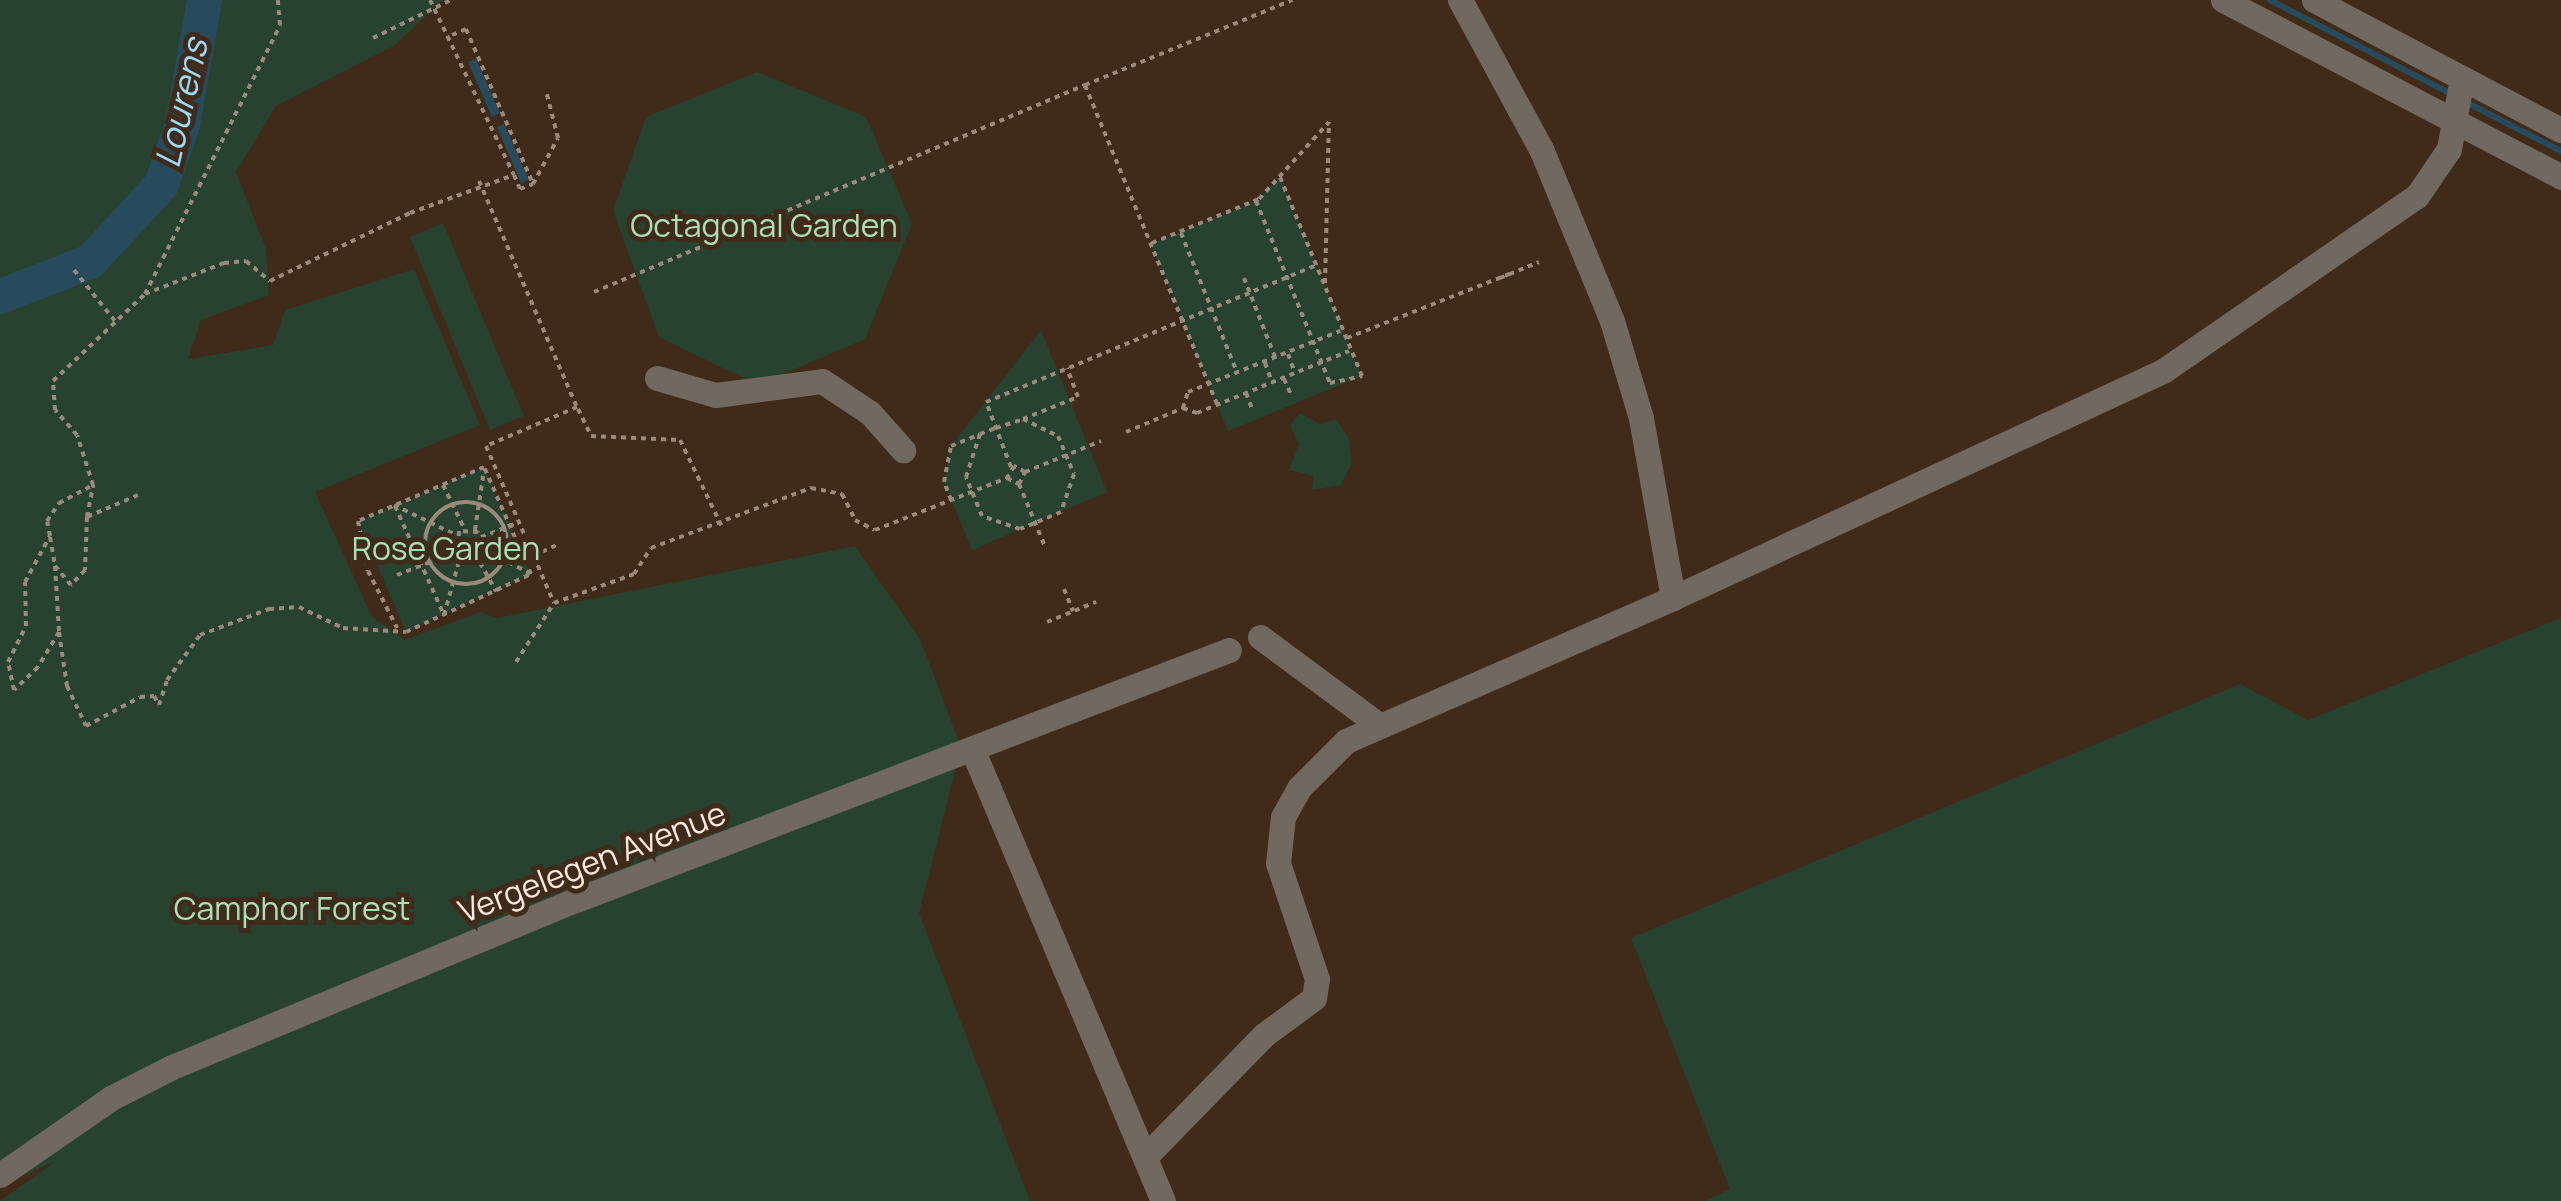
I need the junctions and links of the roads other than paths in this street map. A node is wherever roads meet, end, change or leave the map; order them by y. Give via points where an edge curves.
1 (1460, 0) edge
2 (2223, 0) edge
3 (2314, 0) edge
4 (2462, 78) junction
5 (2454, 121) junction
6 (2561, 130) edge
7 (2561, 177) edge
8 (657, 378) dead end
9 (904, 450) dead end
10 (1673, 598) junction
11 (1260, 637) dead end
12 (1229, 650) dead end
13 (1379, 725) junction
14 (973, 751) junction
15 (1144, 1156) junction
16 (0, 1175) edge
17 (1163, 1201) edge

1 - 10 street via 1541,149 1612,321 1641,418
2 - 5 street
3 - 4 street
4 - 5 street
4 - 6 street
5 - 7 street
5 - 10 street via 2440,170 2417,196 2163,371
8 - 9 street via 716,395 822,381 870,413
10 - 13 street
11 - 13 street
12 - 14 street, Vergelegen Avenue
13 - 15 street via 1346,741 1300,788 1279,832 1278,863 1317,979 1314,998 1264,1035
14 - 15 street
14 - 16 street, Vergelegen Avenue via 576,900 172,1067 110,1098
15 - 17 street

